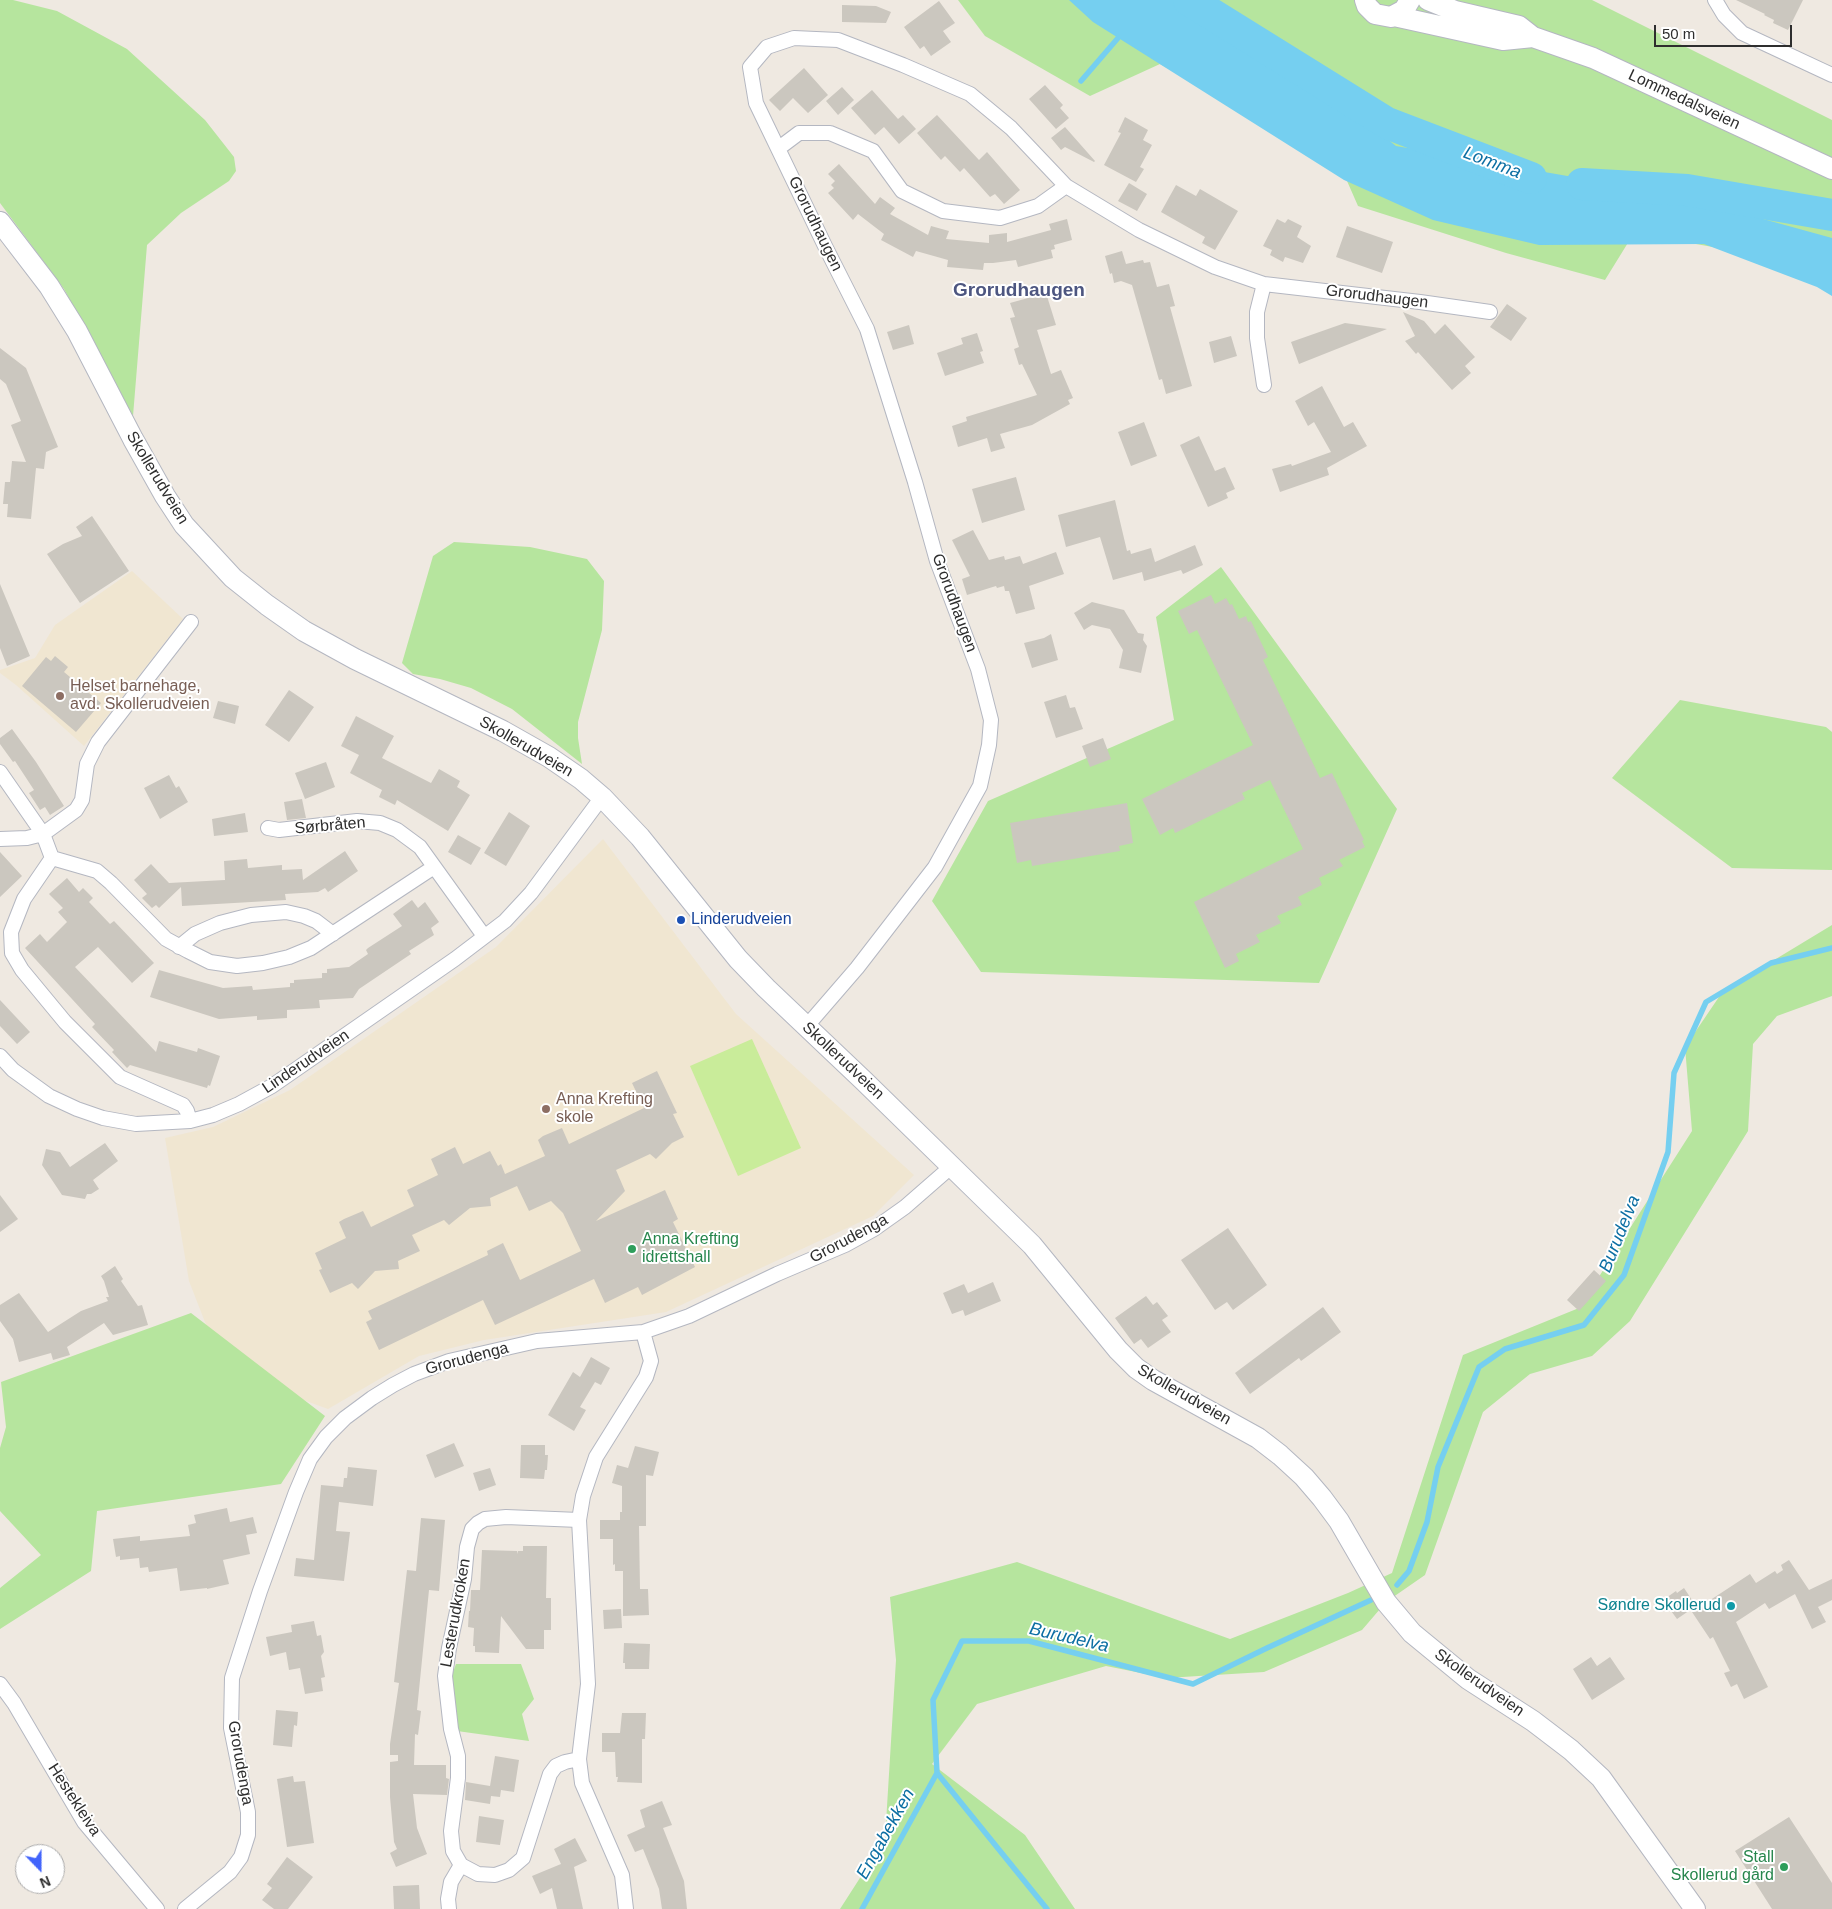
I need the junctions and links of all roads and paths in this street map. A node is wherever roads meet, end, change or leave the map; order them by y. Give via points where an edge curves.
1 (1364, 0) edge
2 (1410, 0) edge
3 (1428, 0) edge
4 (1715, 0) edge
5 (1394, 16) junction
6 (1533, 37) junction
7 (1832, 76) edge
8 (779, 148) junction
9 (1832, 170) edge
10 (1066, 186) junction
11 (0, 222) edge
12 (1264, 284) junction
13 (1490, 312) dead end
14 (1264, 385) dead end
15 (191, 622) dead end
16 (0, 772) edge
17 (602, 797) junction
18 (268, 828) dead end
19 (43, 834) junction
20 (0, 839) edge
21 (52, 858) junction
22 (434, 867) junction
23 (333, 934) junction
24 (484, 936) junction
25 (180, 947) junction
26 (806, 1027) junction
27 (0, 1056) edge
28 (190, 1121) junction
29 (952, 1166) junction
30 (643, 1332) junction
31 (579, 1520) junction
32 (0, 1684) edge
33 (579, 1759) junction
34 (461, 1865) junction
35 (158, 1909) edge
36 (186, 1909) edge
37 (449, 1909) edge
38 (626, 1909) edge
39 (1695, 1909) edge

1 - 5 street, Lommedalsveien via 1374,14
2 - 5 street via 1404,10
3 - 6 street, Lommedalsveien via 1455,11 1519,26
4 - 7 street via 1724,15 1742,33
5 - 6 street, Lommedalsveien via 1503,40
6 - 9 street, Lommedalsveien via 1616,68
8 - 10 street via 799,134 830,133 873,151 902,190 944,211 1000,218 1038,206
8 - 10 street, Grorudhaugen via 756,103 750,67 767,47 794,38 838,40 970,94 1011,128
8 - 26 street, Grorudhaugen via 867,329 937,561 978,669 991,720 990,745 980,786 935,868
10 - 12 street, Grorudhaugen via 1138,230 1215,267
11 - 17 street, Skollerudveien via 49,286 77,331 165,496 184,525 233,578 304,631 503,731 549,757
12 - 13 street, Grorudhaugen
12 - 14 street via 1257,312
15 - 19 street via 98,742 87,764 82,800 76,810
16 - 19 street
17 - 24 street, Linderudveien via 532,893 505,921
17 - 26 street, Skollerudveien via 640,837 738,959
18 - 22 street, Sørbråten via 279,830 357,821 380,823 411,839
19 - 20 street
19 - 21 street
21 - 25 street via 97,871 166,939
21 - 28 street via 24,899 15,919 11,932 12,953 65,1022 111,1069 120,1077 183,1105
22 - 23 street
22 - 24 street, Sørbråten
23 - 25 street via 289,957 237,966 210,962
23 - 25 street via 316,921 286,912 220,922 196,934
24 - 28 street, Linderudveien via 272,1086 239,1104
26 - 29 street, Skollerudveien
27 - 28 street, Linderudveien via 13,1070 49,1096 95,1115 136,1124
29 - 30 street, Grorudenga via 874,1229 689,1316
29 - 39 street, Skollerudveien via 1032,1245 1136,1368 1258,1438 1304,1477 1339,1521 1386,1602 1412,1633 1468,1680 1564,1745 1600,1778
30 - 31 street via 651,1361 646,1377 596,1457 582,1496
30 - 36 street, Grorudenga via 537,1341 450,1361 393,1385 346,1418 326,1437 310,1459 296,1492 232,1678 231,1728 248,1812 248,1835 241,1857 230,1872
31 - 33 street via 588,1684
31 - 34 street, Lesterudkroken via 506,1516 478,1522 472,1529 445,1676 451,1729 458,1756 451,1832 453,1851
32 - 35 street, Hestekleiva via 84,1822
33 - 34 street via 556,1766 550,1774 522,1858 509,1870 494,1875 478,1874
33 - 38 street via 582,1783 622,1875
34 - 37 street via 451,1882

